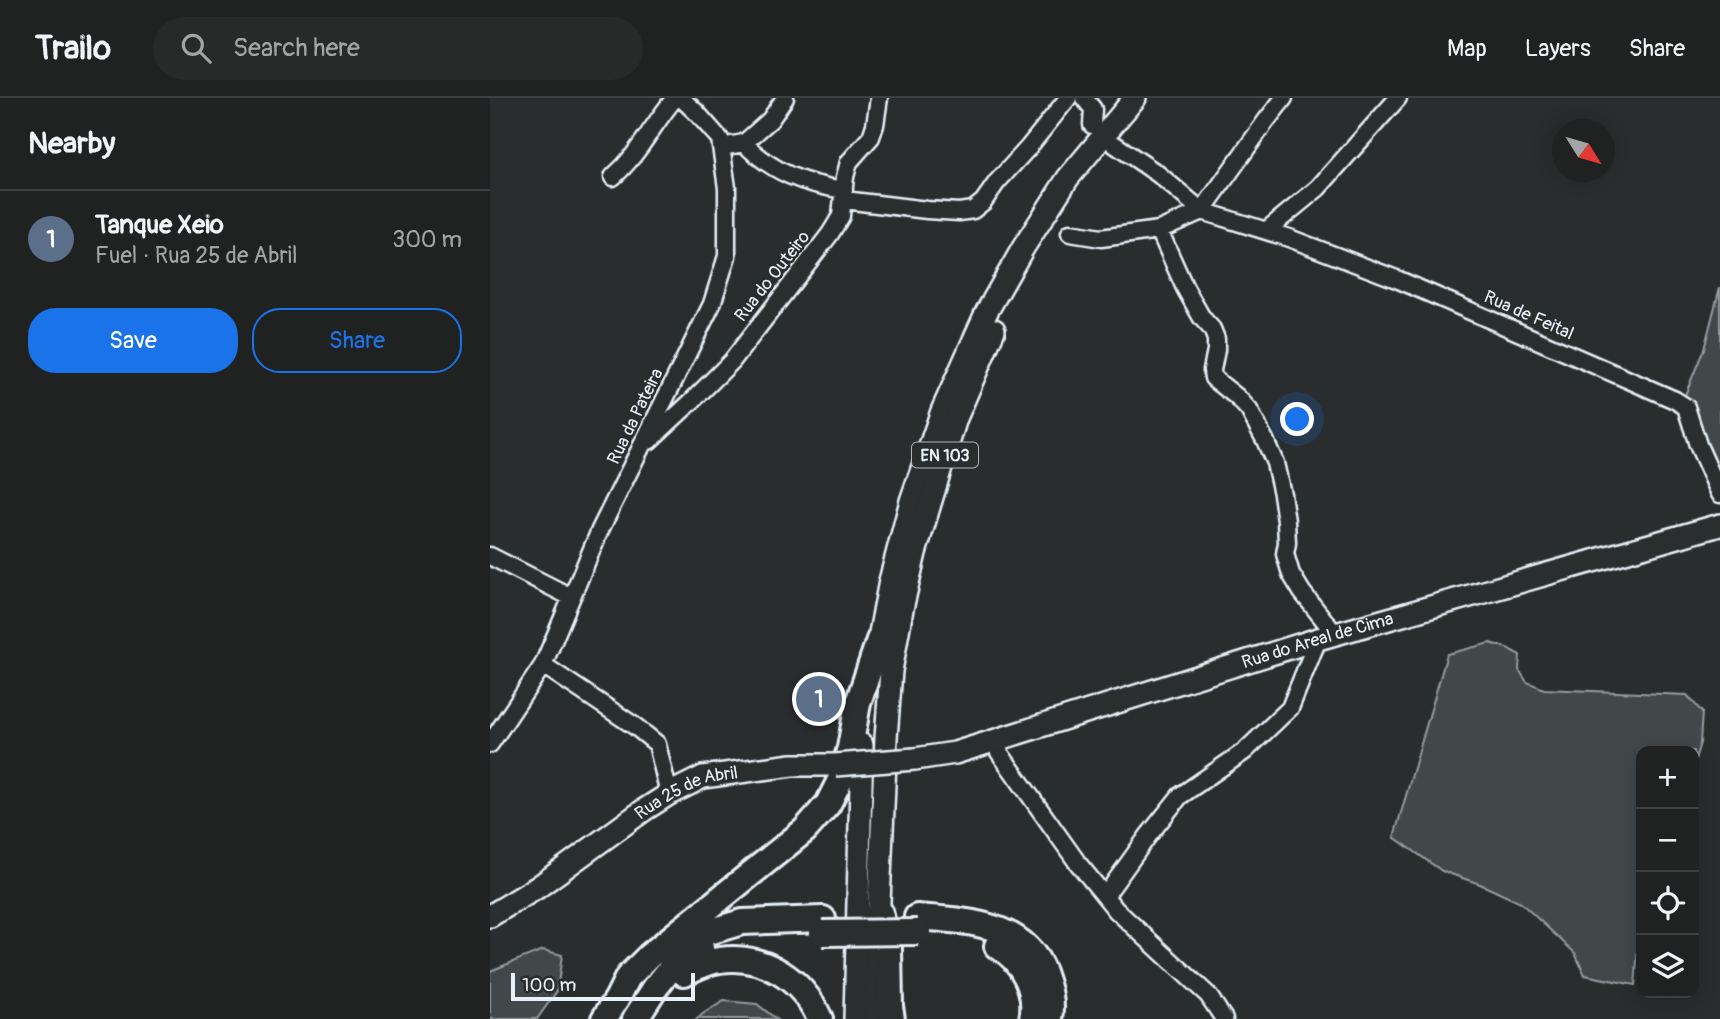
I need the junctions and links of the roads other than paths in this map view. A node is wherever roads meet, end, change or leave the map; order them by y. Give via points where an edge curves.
1 (678, 98) edge
2 (785, 98) edge
3 (879, 98) edge
4 (1068, 98) edge
5 (1084, 98) edge
6 (1284, 98) edge
7 (1398, 98) edge
8 (1129, 105) edge
9 (1092, 125) dead end
10 (744, 143) junction
11 (1114, 144) dead end
12 (721, 147) junction
13 (613, 177) dead end
14 (844, 195) junction
15 (1202, 211) junction
16 (1159, 230) junction
17 (1267, 230) junction
18 (1070, 233) dead end
19 (641, 449) junction
20 (1720, 494) edge
21 (1720, 525) edge
22 (490, 556) edge
23 (571, 597) junction
24 (1327, 636) junction
25 (879, 640) junction
26 (542, 665) junction
27 (993, 740) junction
28 (490, 744) edge
29 (915, 759) joint
30 (669, 793) junction
31 (1105, 896) junction
32 (880, 912) junction
33 (490, 916) edge
34 (917, 925) junction
35 (823, 926) junction
36 (655, 988) junction
37 (610, 1009) edge
38 (635, 1019) edge
39 (820, 1019) edge
40 (855, 1019) edge
41 (874, 1019) edge
42 (892, 1019) edge
43 (1032, 1019) edge
44 (1050, 1019) edge
45 (1224, 1019) edge

1 - 12 street, Rua da Pateira via 720,139
1 - 13 street
2 - 10 street via 770,120
3 - 14 street, Rua do Outeiro via 871,137 849,162
4 - 14 street via 973,210 927,210
5 - 9 street via 1093,109
6 - 15 street
7 - 17 street via 1318,188
8 - 25 main road, EN 103 via 1068,178 986,313 942,411 911,501
8 - 32 main road, EN 103 via 1074,183 1034,252 997,322 956,418 915,553 891,671
10 - 12 street
10 - 14 street via 758,157 799,181
11 - 15 street
12 - 19 street, Rua da Pateira via 727,188 727,256 712,304
14 - 19 street, Rua do Outeiro via 841,216 830,234 732,361
15 - 16 street
15 - 17 street, Rua de Feital
16 - 18 street via 1101,238
16 - 24 street via 1185,288 1216,339 1213,378 1249,410 1275,463 1291,574
17 - 20 street, Rua de Feital via 1399,280 1675,400 1686,407
19 - 23 street, Rua da Pateira
21 - 24 main road, Rua do Areal de Cima
22 - 23 street
23 - 26 street, Rua da Pateira
24 - 27 main road, Rua do Areal de Cima
24 - 31 street via 1290,708 1245,751 1180,796
25 - 37 highway via 858,703 841,778 828,804 805,830 649,956 628,977
25 - 40 main road, EN 103 via 862,733
26 - 28 street, Rua da Pateira
26 - 30 street via 657,744
27 - 29 main road, Rua do Areal de Cima via 955,753
27 - 31 street
29 - 30 main road, Rua 25 de Abril, bridge via 792,765 703,777
30 - 33 main road, Rua 25 de Abril
31 - 45 street via 1208,995
32 - 41 main road, EN 103
32 - 42 highway via 889,949
34 - 35 highway
34 - 43 highway via 980,939 1016,960 1032,994
34 - 44 highway via 955,920 1009,934 1040,966 1051,992
35 - 36 highway via 740,936 707,946 675,963
35 - 37 highway via 743,922 702,934 654,962
36 - 38 highway
36 - 39 highway via 716,960 738,959 783,974 814,1005

